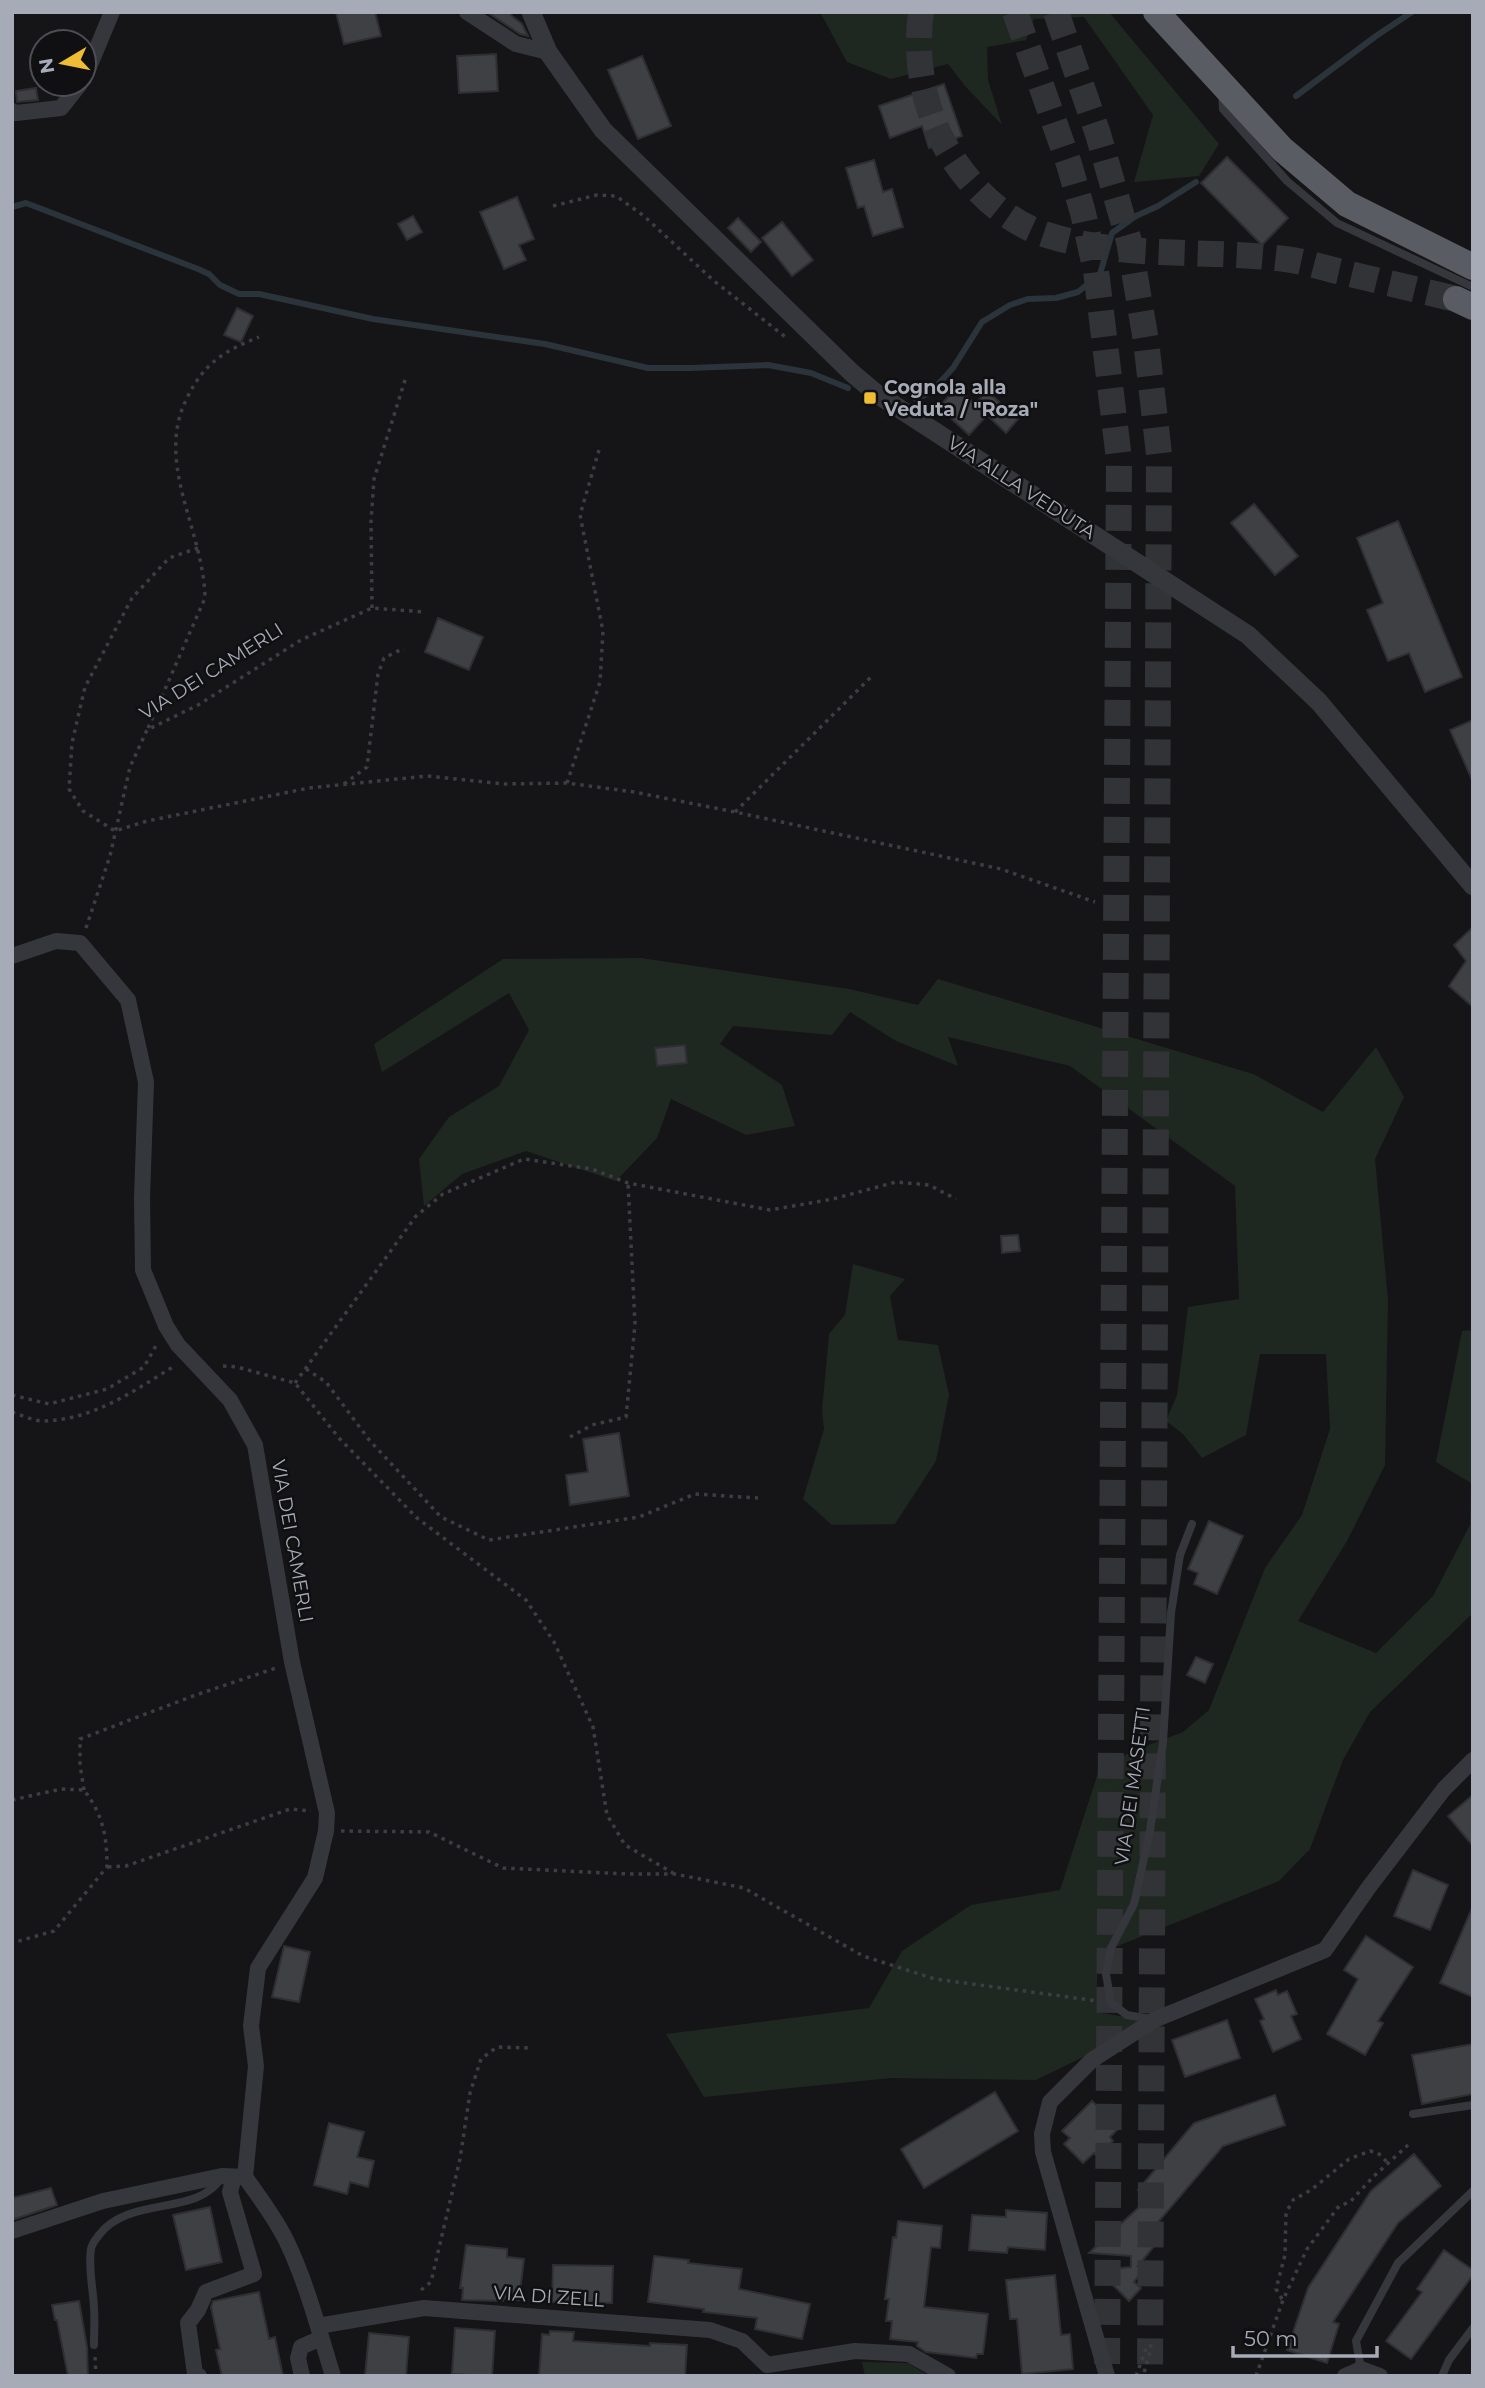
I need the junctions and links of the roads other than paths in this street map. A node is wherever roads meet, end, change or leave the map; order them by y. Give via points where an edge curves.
1 (112, 12) edge
2 (467, 12) edge
3 (531, 12) edge
4 (1156, 12) edge
5 (98, 46) edge
6 (548, 52) junction
7 (1222, 83) junction
8 (69, 98) edge
9 (12, 111) edge
10 (1473, 267) edge
11 (1467, 298) edge
12 (1473, 886) edge
13 (12, 956) edge
14 (1192, 1524) dead end
15 (1473, 1760) edge
16 (1154, 2020) junction
17 (1473, 2105) edge
18 (1413, 2114) dead end
19 (234, 2177) junction
20 (1473, 2191) edge
21 (12, 2231) edge
22 (1473, 2328) edge
23 (320, 2332) junction
24 (94, 2345) road end
25 (1361, 2369) junction
26 (769, 2370) edge
27 (199, 2376) edge
28 (302, 2376) edge
29 (333, 2376) edge
30 (948, 2376) edge
31 (1107, 2376) edge
32 (1345, 2376) edge
33 (1380, 2376) edge
34 (1442, 2376) edge

1 - 5 street
2 - 6 street via 516,44
3 - 6 street, VIA ALLA VEDUTA
4 - 7 highway
6 - 12 street, VIA ALLA VEDUTA via 603,130 877,394 1248,635 1319,702
7 - 10 highway via 1282,149 1348,204
7 - 11 lane via 1223,109 1287,181 1337,223
8 - 9 street via 61,108
13 - 19 street, VIA DEI CAMERLI via 56,941 80,943 128,1000 146,1082 143,1270 178,1345 230,1400 255,1445 292,1662 327,1813 315,1878 258,1968 251,2026 256,2066
14 - 16 lane, VIA DEI MASETTI via 1180,1555 1171,1613 1163,1742 1150,1831 1134,1904 1111,1948 1106,1974 1111,2003 1126,2015
15 - 16 street via 1444,1789 1325,1950
16 - 31 street via 1092,2060 1064,2085 1050,2102 1041,2133
17 - 18 lane
19 - 21 street via 103,2201
19 - 23 street via 264,2202 286,2241
19 - 24 lane via 201,2196 118,2218 96,2238 90,2265
19 - 27 street, VIA DEI CAMERLI via 230,2192 254,2274 206,2292 188,2323 195,2375
20 - 25 lane via 1398,2263 1356,2341
22 - 34 lane
23 - 26 street, VIA DI ZELL via 424,2308 710,2330 742,2342
23 - 28 street via 300,2347
23 - 29 street
25 - 32 street
25 - 33 street
26 - 30 street via 855,2351 909,2354

